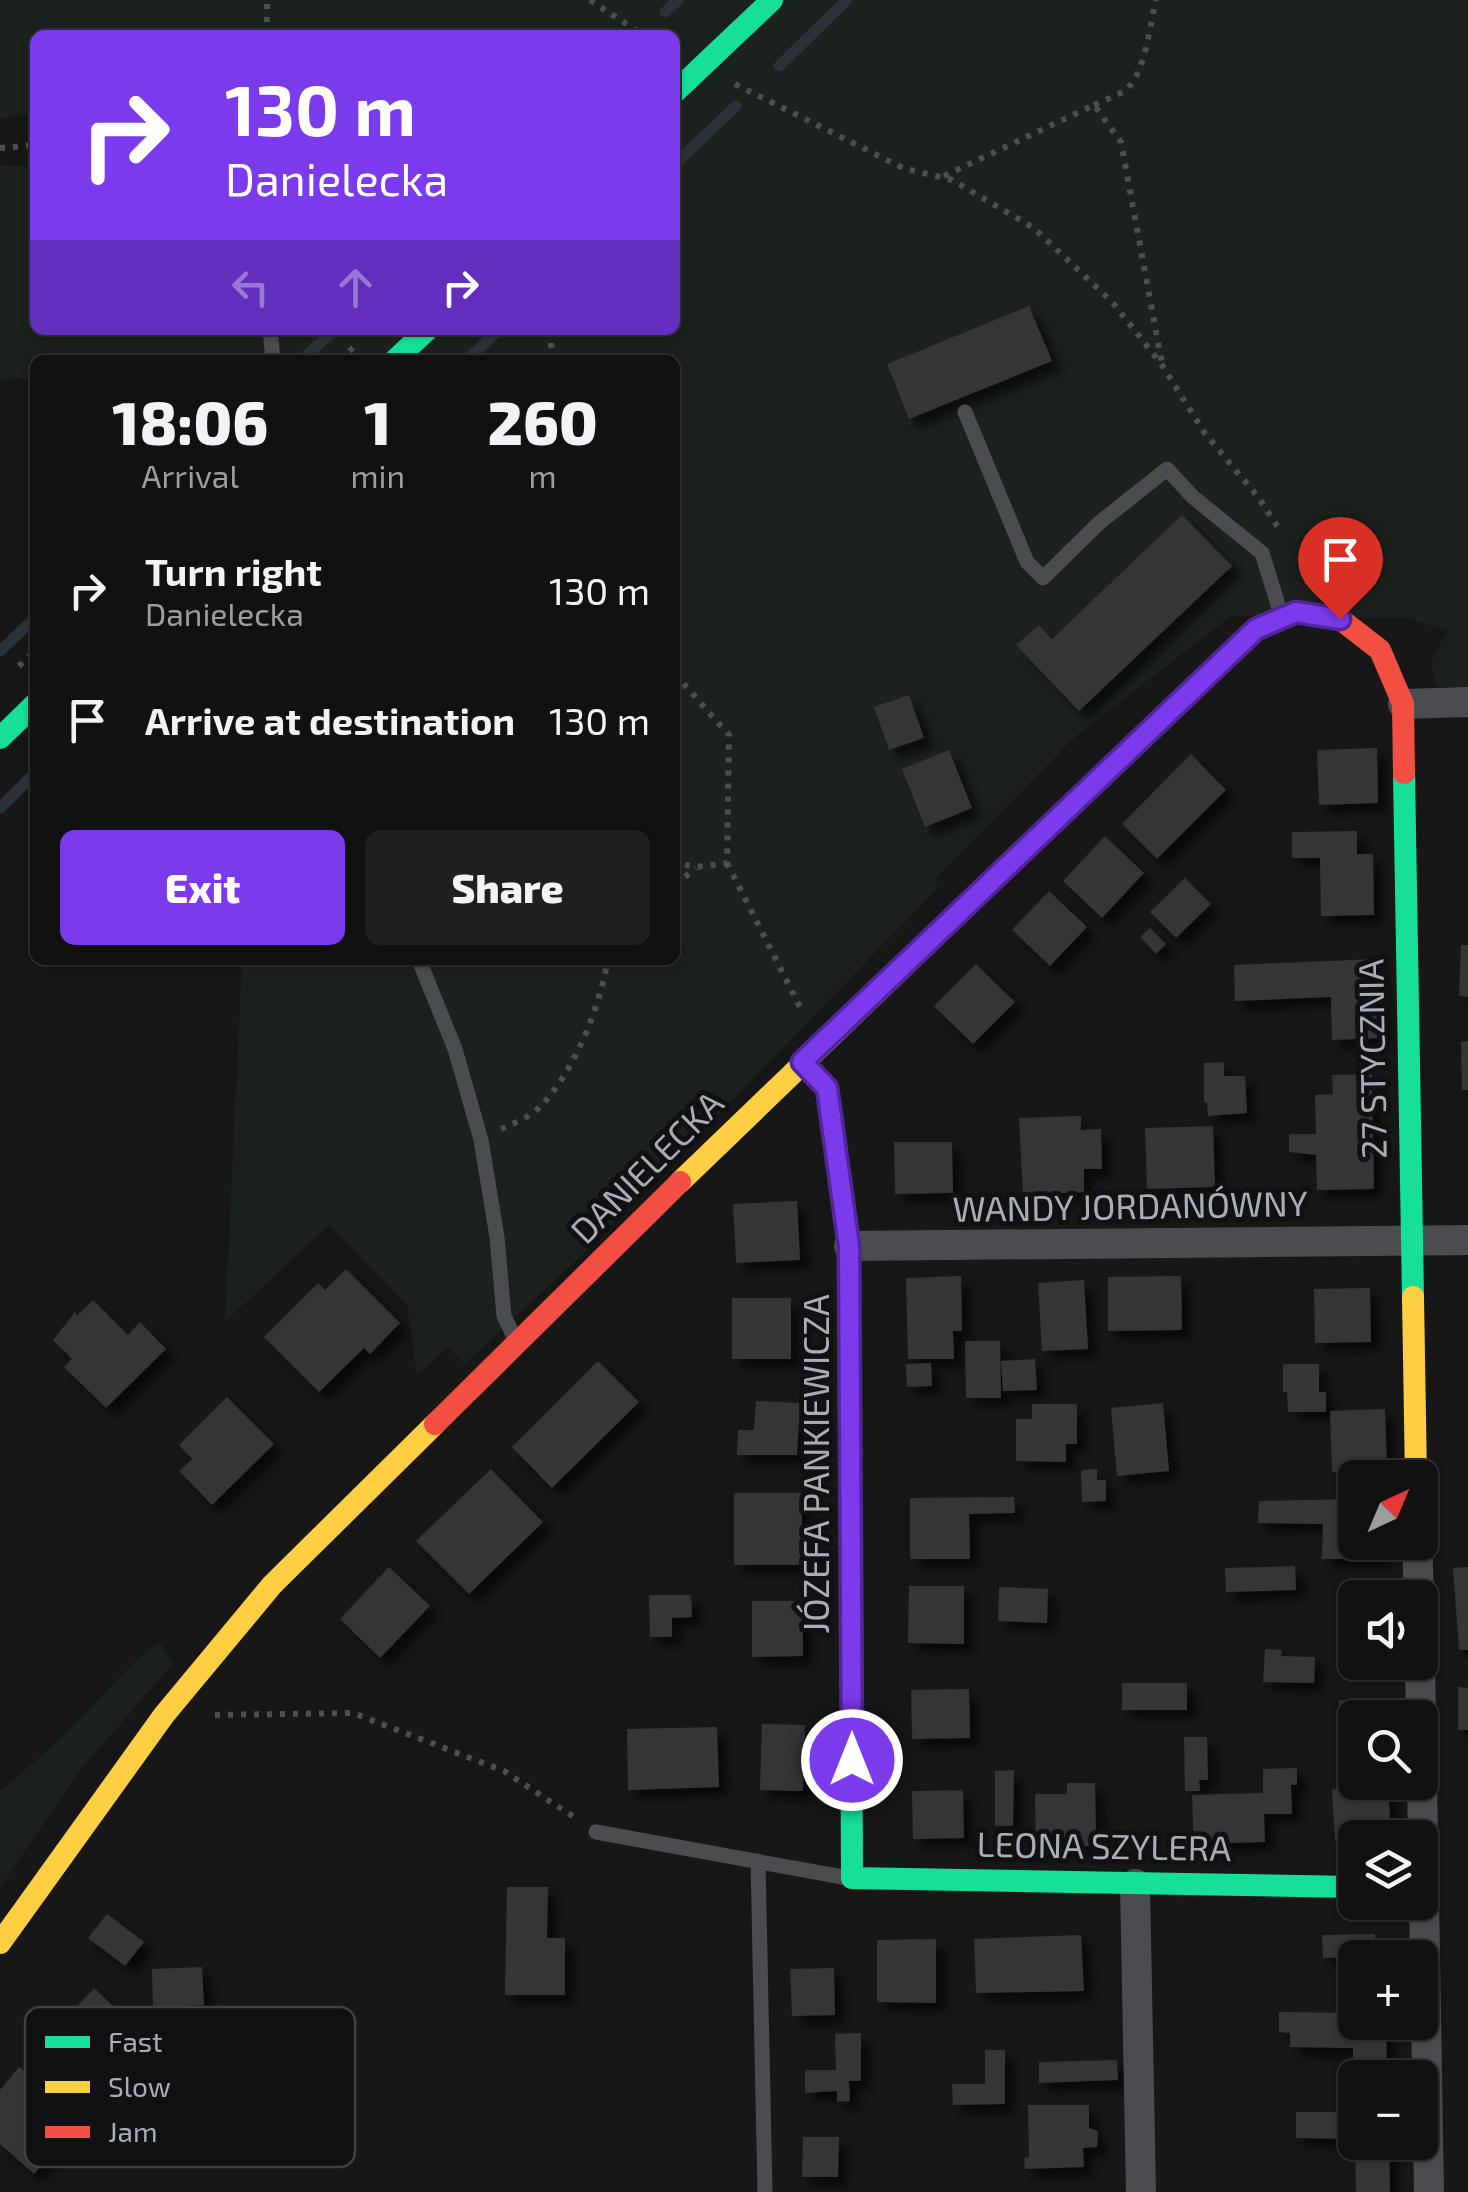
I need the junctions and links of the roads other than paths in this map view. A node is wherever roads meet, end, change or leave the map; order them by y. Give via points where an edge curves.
1 (772, 0) edge
2 (680, 87) edge
3 (421, 335) edge
4 (400, 355) edge
5 (966, 412) dead end
6 (1282, 618) junction
7 (1468, 702) edge
8 (1403, 704) junction
9 (30, 709) edge
10 (0, 738) edge
11 (421, 965) edge
12 (802, 1062) junction
13 (1411, 1240) junction
14 (1468, 1240) edge
15 (849, 1246) junction
16 (517, 1342) junction
17 (1416, 1460) edge
18 (1420, 1680) edge
19 (1421, 1820) edge
20 (596, 1832) road end
21 (758, 1861) junction
22 (852, 1878) junction
23 (1135, 1884) junction
24 (1338, 1887) edge
25 (1423, 1920) edge
26 (0, 1943) edge
27 (765, 2192) edge
28 (1141, 2192) edge
29 (1428, 2192) edge

1 - 2 street
3 - 4 street
5 - 6 lane via 1027,562 1044,578 1167,469 1262,553
6 - 8 street via 1296,612 1340,619 1380,650
6 - 12 street, DANIELECKA via 1256,629
7 - 8 street
8 - 13 street, 27 STYCZNIA
9 - 10 street
11 - 16 lane via 456,1049 481,1140 504,1316
12 - 15 street, JÓZEFA PANKIEWICZA via 827,1088
12 - 16 street, DANIELECKA
13 - 14 street, WANDY JORDANÓWNY
13 - 15 street, WANDY JORDANÓWNY
13 - 17 street, 27 STYCZNIA
15 - 22 street, JÓZEFA PANKIEWICZA
16 - 26 street, DANIELECKA via 272,1586 164,1715
18 - 19 street
20 - 21 lane
21 - 22 lane
21 - 27 lane
22 - 23 street, LEONA SZYLERA
23 - 24 street, LEONA SZYLERA
23 - 28 street
25 - 29 street

